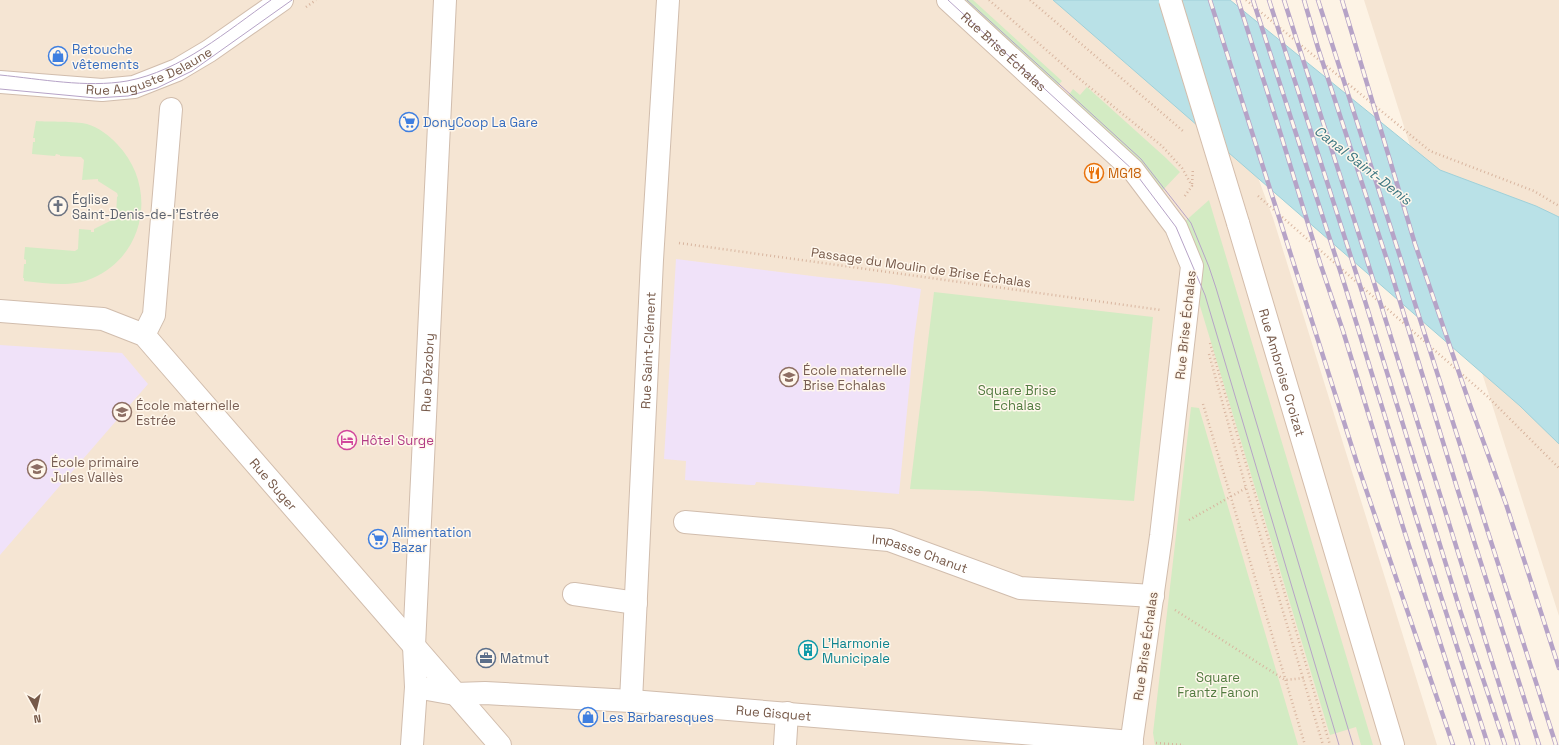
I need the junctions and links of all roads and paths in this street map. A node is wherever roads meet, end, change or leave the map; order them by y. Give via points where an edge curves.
1 (282, 0) edge
2 (445, 0) edge
3 (668, 0) edge
4 (948, 0) edge
5 (989, 0) edge
6 (1030, 0) edge
7 (1170, 0) edge
8 (1246, 0) edge
9 (0, 82) edge
10 (171, 109) dead end
11 (1186, 134) dead end
12 (1182, 168) dead end
13 (1256, 195) dead end
14 (1559, 206) edge
15 (654, 240) junction
16 (0, 311) edge
17 (1186, 314) junction
18 (144, 335) junction
19 (1208, 338) dead end
20 (1209, 353) dead end
21 (1201, 398) dead end
22 (1559, 468) edge
23 (1246, 488) junction
24 (1230, 496) junction
25 (684, 522) dead end
26 (1162, 536) junction
27 (574, 594) dead end
28 (1153, 596) junction
29 (636, 603) junction
30 (414, 646) junction
31 (1304, 678) junction
32 (1285, 680) junction
33 (416, 688) junction
34 (455, 694) junction
35 (631, 701) junction
36 (787, 713) junction
37 (1131, 743) edge
38 (412, 745) edge
39 (500, 745) edge
40 (785, 745) edge
41 (1305, 745) edge
42 (1323, 745) edge
43 (1330, 745) edge
44 (1393, 745) edge

1 - 9 street, Rue Auguste Delaune via 203,55 177,70 134,87 102,90
2 - 30 street, Rue Dézobry
3 - 15 street, Rue Saint-Clément
4 - 17 street, Rue Brise Échalas via 1133,170 1176,227 1192,266
5 - 12 path via 1162,146
6 - 11 path
7 - 44 street, Rue Ambroise Croizat, bridge
8 - 14 path via 1430,151 1534,191
10 - 18 street via 154,315
13 - 22 path via 1487,396
15 - 17 path, Passage du Moulin de Brise Échalas
15 - 29 street, Rue Saint-Clément
16 - 18 street, Rue Suger via 103,319
17 - 26 street, Rue Brise Échalas
18 - 30 street, Rue Suger
19 - 43 path
20 - 23 path
21 - 24 path
23 - 24 path
23 - 31 path
24 - 26 path
24 - 32 path
25 - 28 street, Impasse Chanut via 889,540 1020,588
26 - 28 street, Rue Brise Échalas
27 - 29 street
28 - 32 path
28 - 37 street, Rue Brise Échalas
29 - 35 street, Rue Saint-Clément
30 - 33 street, Rue Dézobry
30 - 34 street, Rue Suger
31 - 32 path
31 - 42 path
32 - 41 path
33 - 34 street, Rue Gisquet
33 - 38 street, Rue Dézobry
34 - 35 street, Rue Gisquet via 485,693
34 - 39 street, Rue Suger
35 - 36 street, Rue Gisquet
36 - 37 street, Rue Gisquet
36 - 40 street

